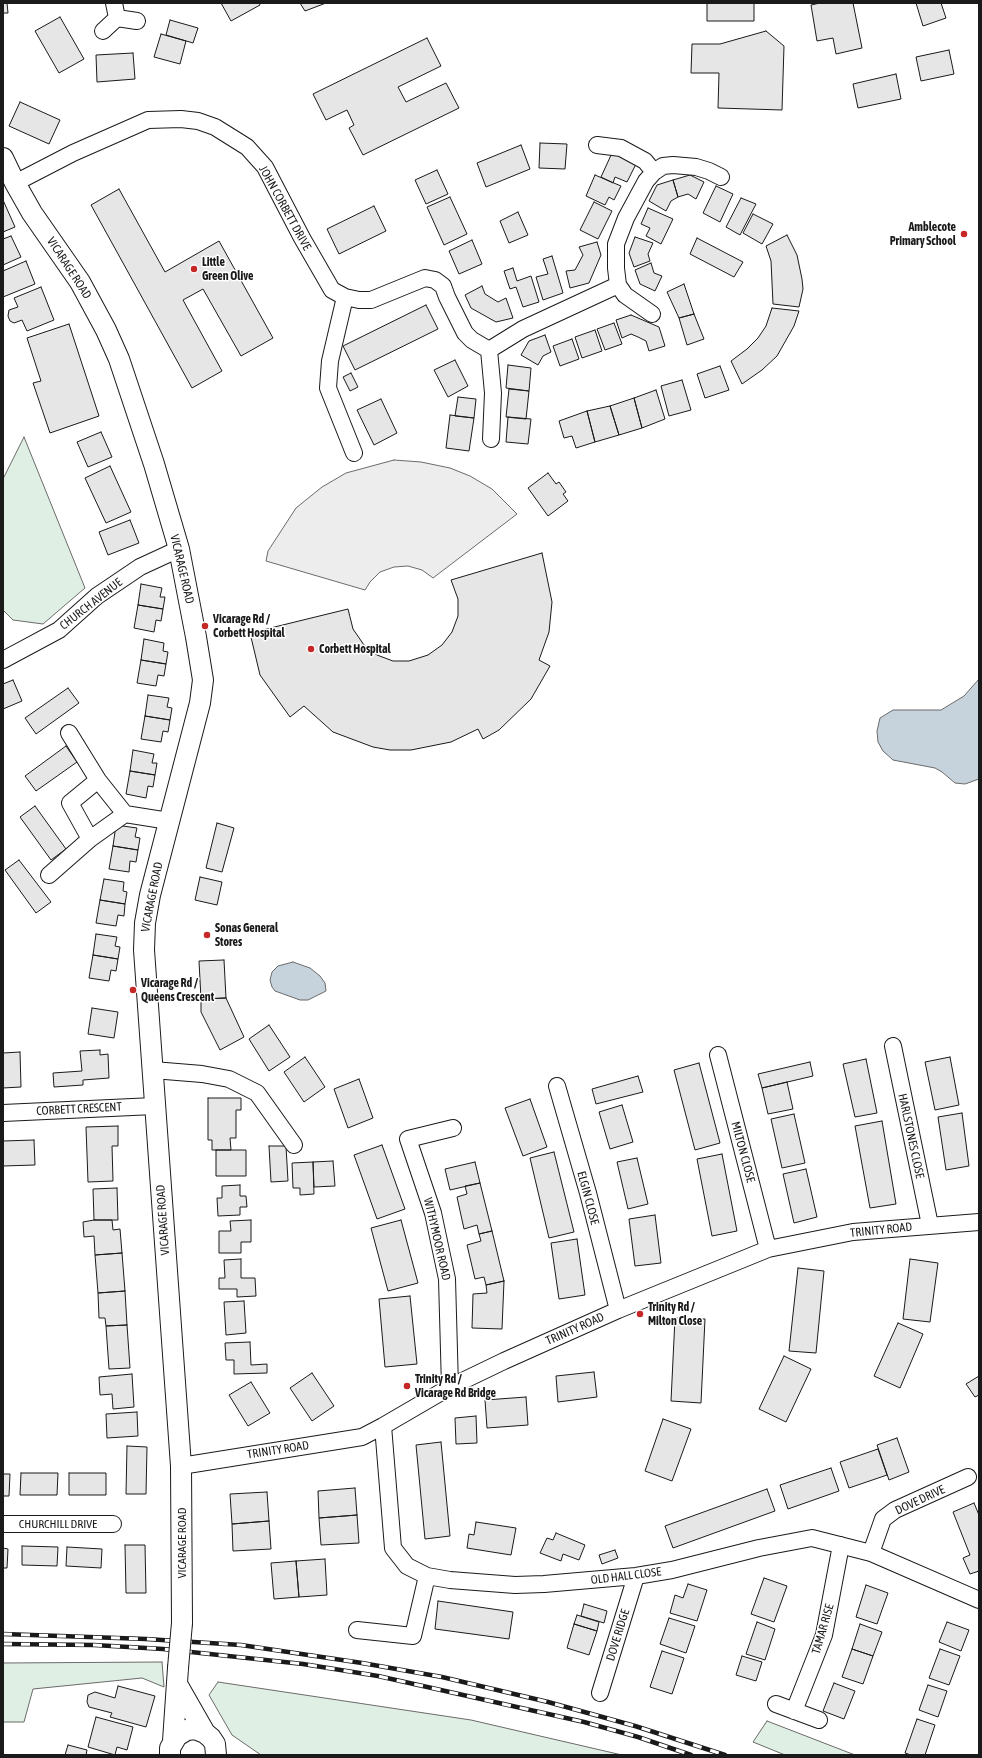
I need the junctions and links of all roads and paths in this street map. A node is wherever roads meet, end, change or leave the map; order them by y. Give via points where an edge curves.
1 (116, 11) edge
2 (137, 21) dead end
3 (103, 31) dead end
4 (597, 144) dead end
5 (3, 158) edge
6 (654, 172) junction
7 (721, 177) dead end
8 (15, 183) junction
9 (618, 285) junction
10 (345, 297) junction
11 (652, 314) dead end
12 (489, 350) junction
13 (491, 439) dead end
14 (354, 454) dead end
15 (179, 549) junction
16 (5, 655) edge
17 (69, 733) dead end
18 (98, 780) junction
19 (125, 814) junction
20 (169, 821) junction
21 (90, 839) junction
22 (49, 875) dead end
23 (892, 1046) dead end
24 (718, 1055) dead end
25 (152, 1070) junction
26 (557, 1086) dead end
27 (154, 1106) junction
28 (3, 1113) edge
29 (453, 1128) dead end
30 (294, 1145) dead end
31 (979, 1222) edge
32 (930, 1225) junction
33 (768, 1249) junction
34 (618, 1310) junction
35 (450, 1387) junction
36 (383, 1426) junction
37 (181, 1466) junction
38 (968, 1477) dead end
39 (3, 1524) edge
40 (112, 1524) dead end
41 (841, 1545) junction
42 (871, 1552) junction
43 (426, 1576) junction
44 (636, 1576) junction
45 (979, 1600) edge
46 (357, 1630) dead end
47 (178, 1676) junction
48 (600, 1693) dead end
49 (776, 1704) dead end
50 (794, 1711) junction
51 (819, 1720) dead end
52 (216, 1747) edge
53 (171, 1751) edge

1 - 2 street
1 - 3 street
4 - 6 street via 621,148 645,161
5 - 8 street, VICARAGE ROAD
6 - 7 street via 664,166 673,165 696,167
6 - 9 street via 626,218 616,244
8 - 10 street, JOHN CORBETT DRIVE via 73,153 148,120 181,119 215,127 247,147 265,167 332,290
8 - 15 street, VICARAGE ROAD via 32,213 80,282 106,330 132,394
9 - 11 street via 625,295
9 - 12 street via 523,329
10 - 12 street, JOHN CORBETT DRIVE via 371,300 425,278 435,280 443,286 465,333
10 - 14 street via 330,361 328,388
12 - 13 street via 493,393
15 - 16 street, CHURCH AVENUE via 140,567 97,596 59,630
15 - 20 street, VICARAGE ROAD via 203,680 200,704
17 - 18 street
18 - 19 street
18 - 21 street via 70,804
19 - 20 street
19 - 21 street
20 - 25 street, VICARAGE ROAD via 150,895 144,950
21 - 22 street
23 - 32 street, HARLSTONES CLOSE
24 - 33 street, MILTON CLOSE
25 - 27 street, VICARAGE ROAD
25 - 30 street via 229,1079 257,1093
26 - 34 street, ELGIN CLOSE
27 - 28 street, CORBETT CRESCENT
27 - 37 street, VICARAGE ROAD
29 - 35 street, WITHYMOOR ROAD via 408,1139 433,1213 447,1278
31 - 32 street, TRINITY ROAD
32 - 33 street, TRINITY ROAD via 853,1232
33 - 34 street, TRINITY ROAD
34 - 35 street, TRINITY ROAD via 504,1360
35 - 36 street, TRINITY ROAD
36 - 37 street, TRINITY ROAD via 362,1437
36 - 43 street, OLD HALL CLOSE via 393,1548 406,1566
37 - 47 street, VICARAGE ROAD, bridge via 182,1623
38 - 42 street, DOVE DRIVE via 895,1510 883,1519
39 - 40 street, CHURCHILL DRIVE
41 - 42 street, OLD HALL CLOSE
41 - 44 street, OLD HALL CLOSE via 812,1538
41 - 50 street, TAMAR RISE via 824,1635
42 - 45 street, OLD HALL CLOSE
43 - 44 street, OLD HALL CLOSE via 514,1585
43 - 46 street via 413,1636
44 - 48 street, DOVE RIDGE
47 - 52 street
47 - 53 street, VICARAGE ROAD
49 - 50 street
50 - 51 street
52 - 53 street via 194,1729 177,1736

